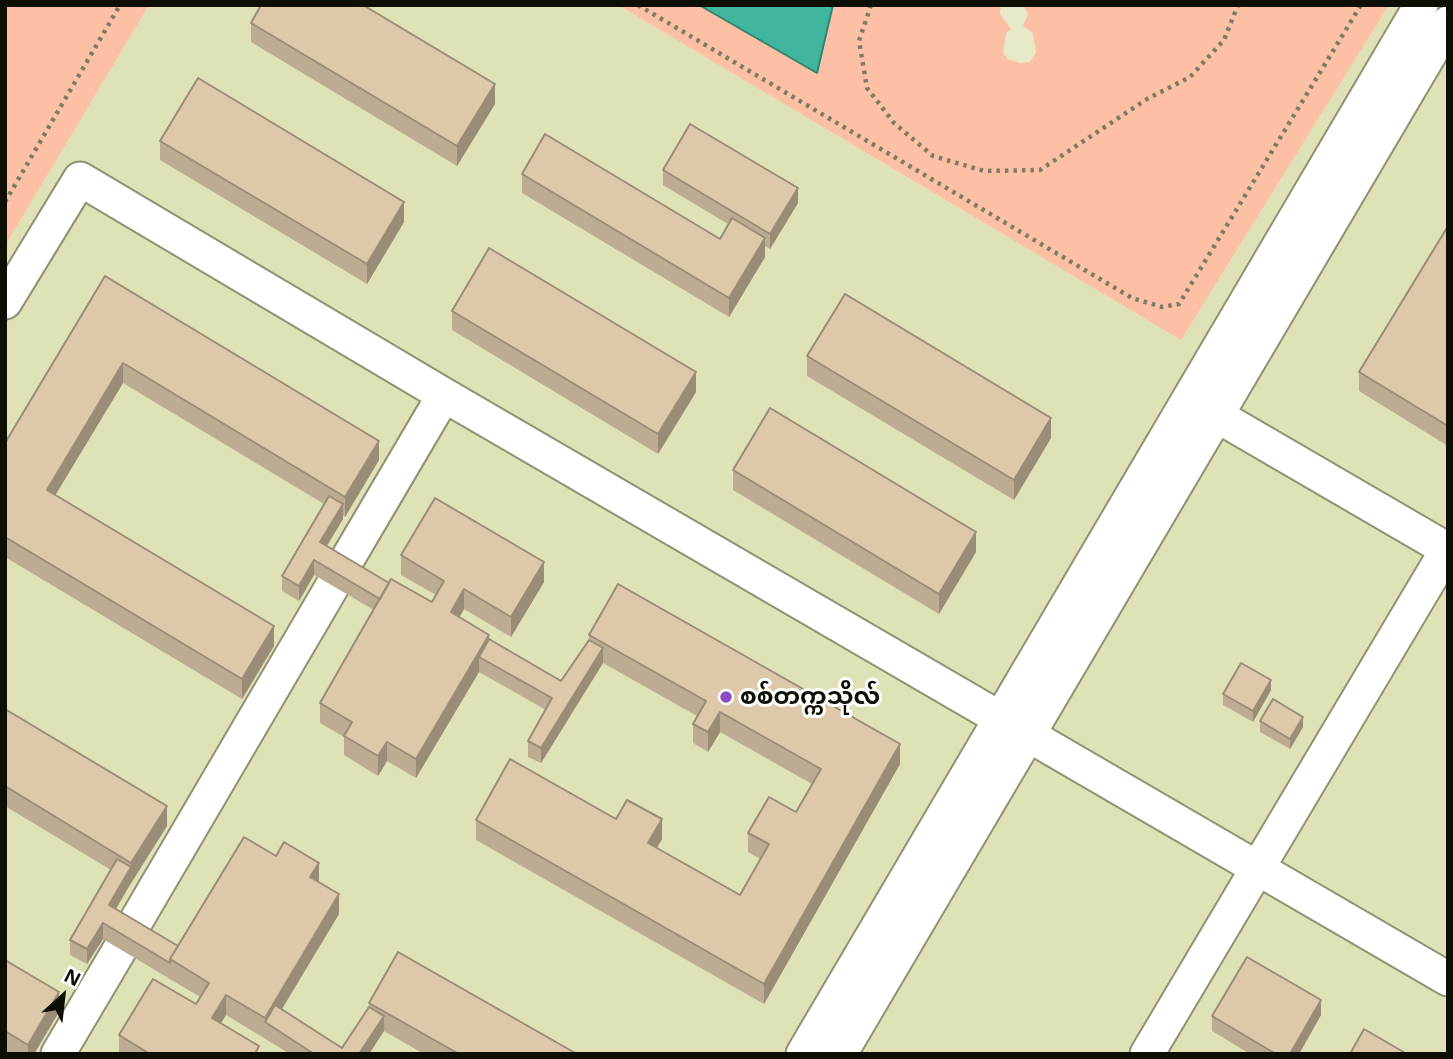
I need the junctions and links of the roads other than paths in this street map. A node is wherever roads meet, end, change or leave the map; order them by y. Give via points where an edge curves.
1 (1421, 5) edge
2 (1448, 23) edge
3 (5, 302) edge
4 (444, 395) junction
5 (1216, 415) junction
6 (1448, 550) edge
7 (1014, 726) junction
8 (1259, 867) junction
9 (1448, 979) edge
10 (58, 1054) edge
11 (803, 1054) edge
12 (839, 1054) edge
13 (1147, 1054) edge

1 - 7 street
2 - 5 street
3 - 4 street via 80,179
4 - 7 street
4 - 10 street
5 - 6 street
5 - 7 street
6 - 8 street
7 - 8 street
7 - 11 street
7 - 12 street
8 - 9 street
8 - 13 street

